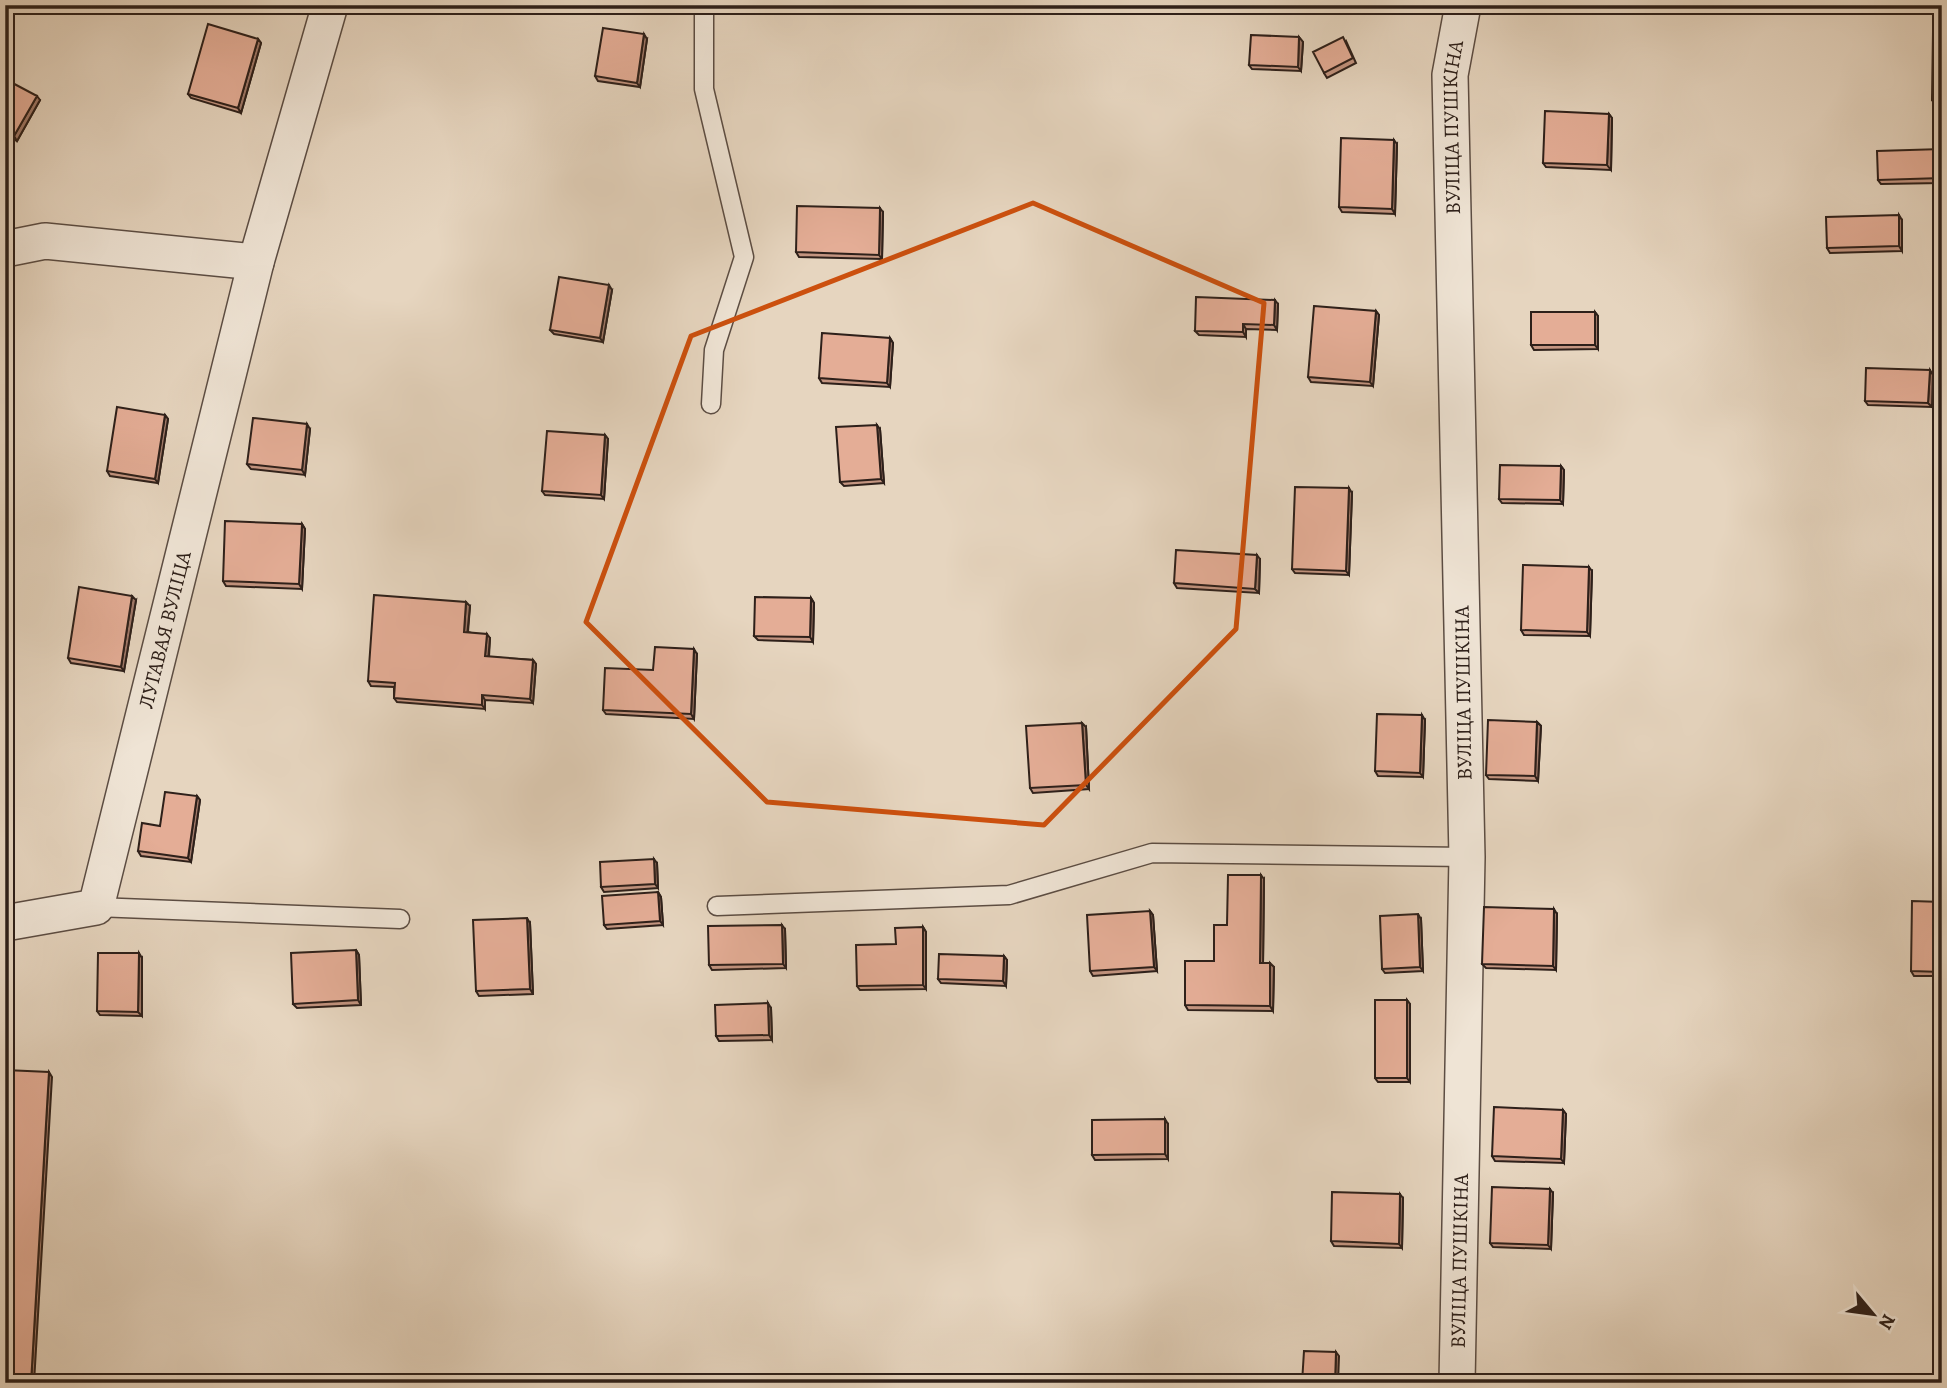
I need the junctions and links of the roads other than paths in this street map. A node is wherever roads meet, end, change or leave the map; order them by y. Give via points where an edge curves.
1 (330, 5) edge
2 (704, 5) edge
3 (1463, 5) edge
4 (5, 249) edge
5 (256, 262) junction
6 (710, 404) dead end
7 (1467, 857) junction
8 (717, 906) dead end
9 (96, 908) junction
10 (400, 919) dead end
11 (5, 923) edge
12 (1457, 1383) edge

1 - 5 street, ЛУГАВАЯ ВУЛІЦА
2 - 6 lane via 704,89 744,257 714,350
3 - 7 street, ВУЛІЦА ПУШКІНА via 1450,75
4 - 5 street via 45,241
5 - 9 street, ЛУГАВАЯ ВУЛІЦА
7 - 8 lane via 1153,853 1009,895
7 - 12 street, ВУЛІЦА ПУШКІНА
9 - 10 lane
9 - 11 street

